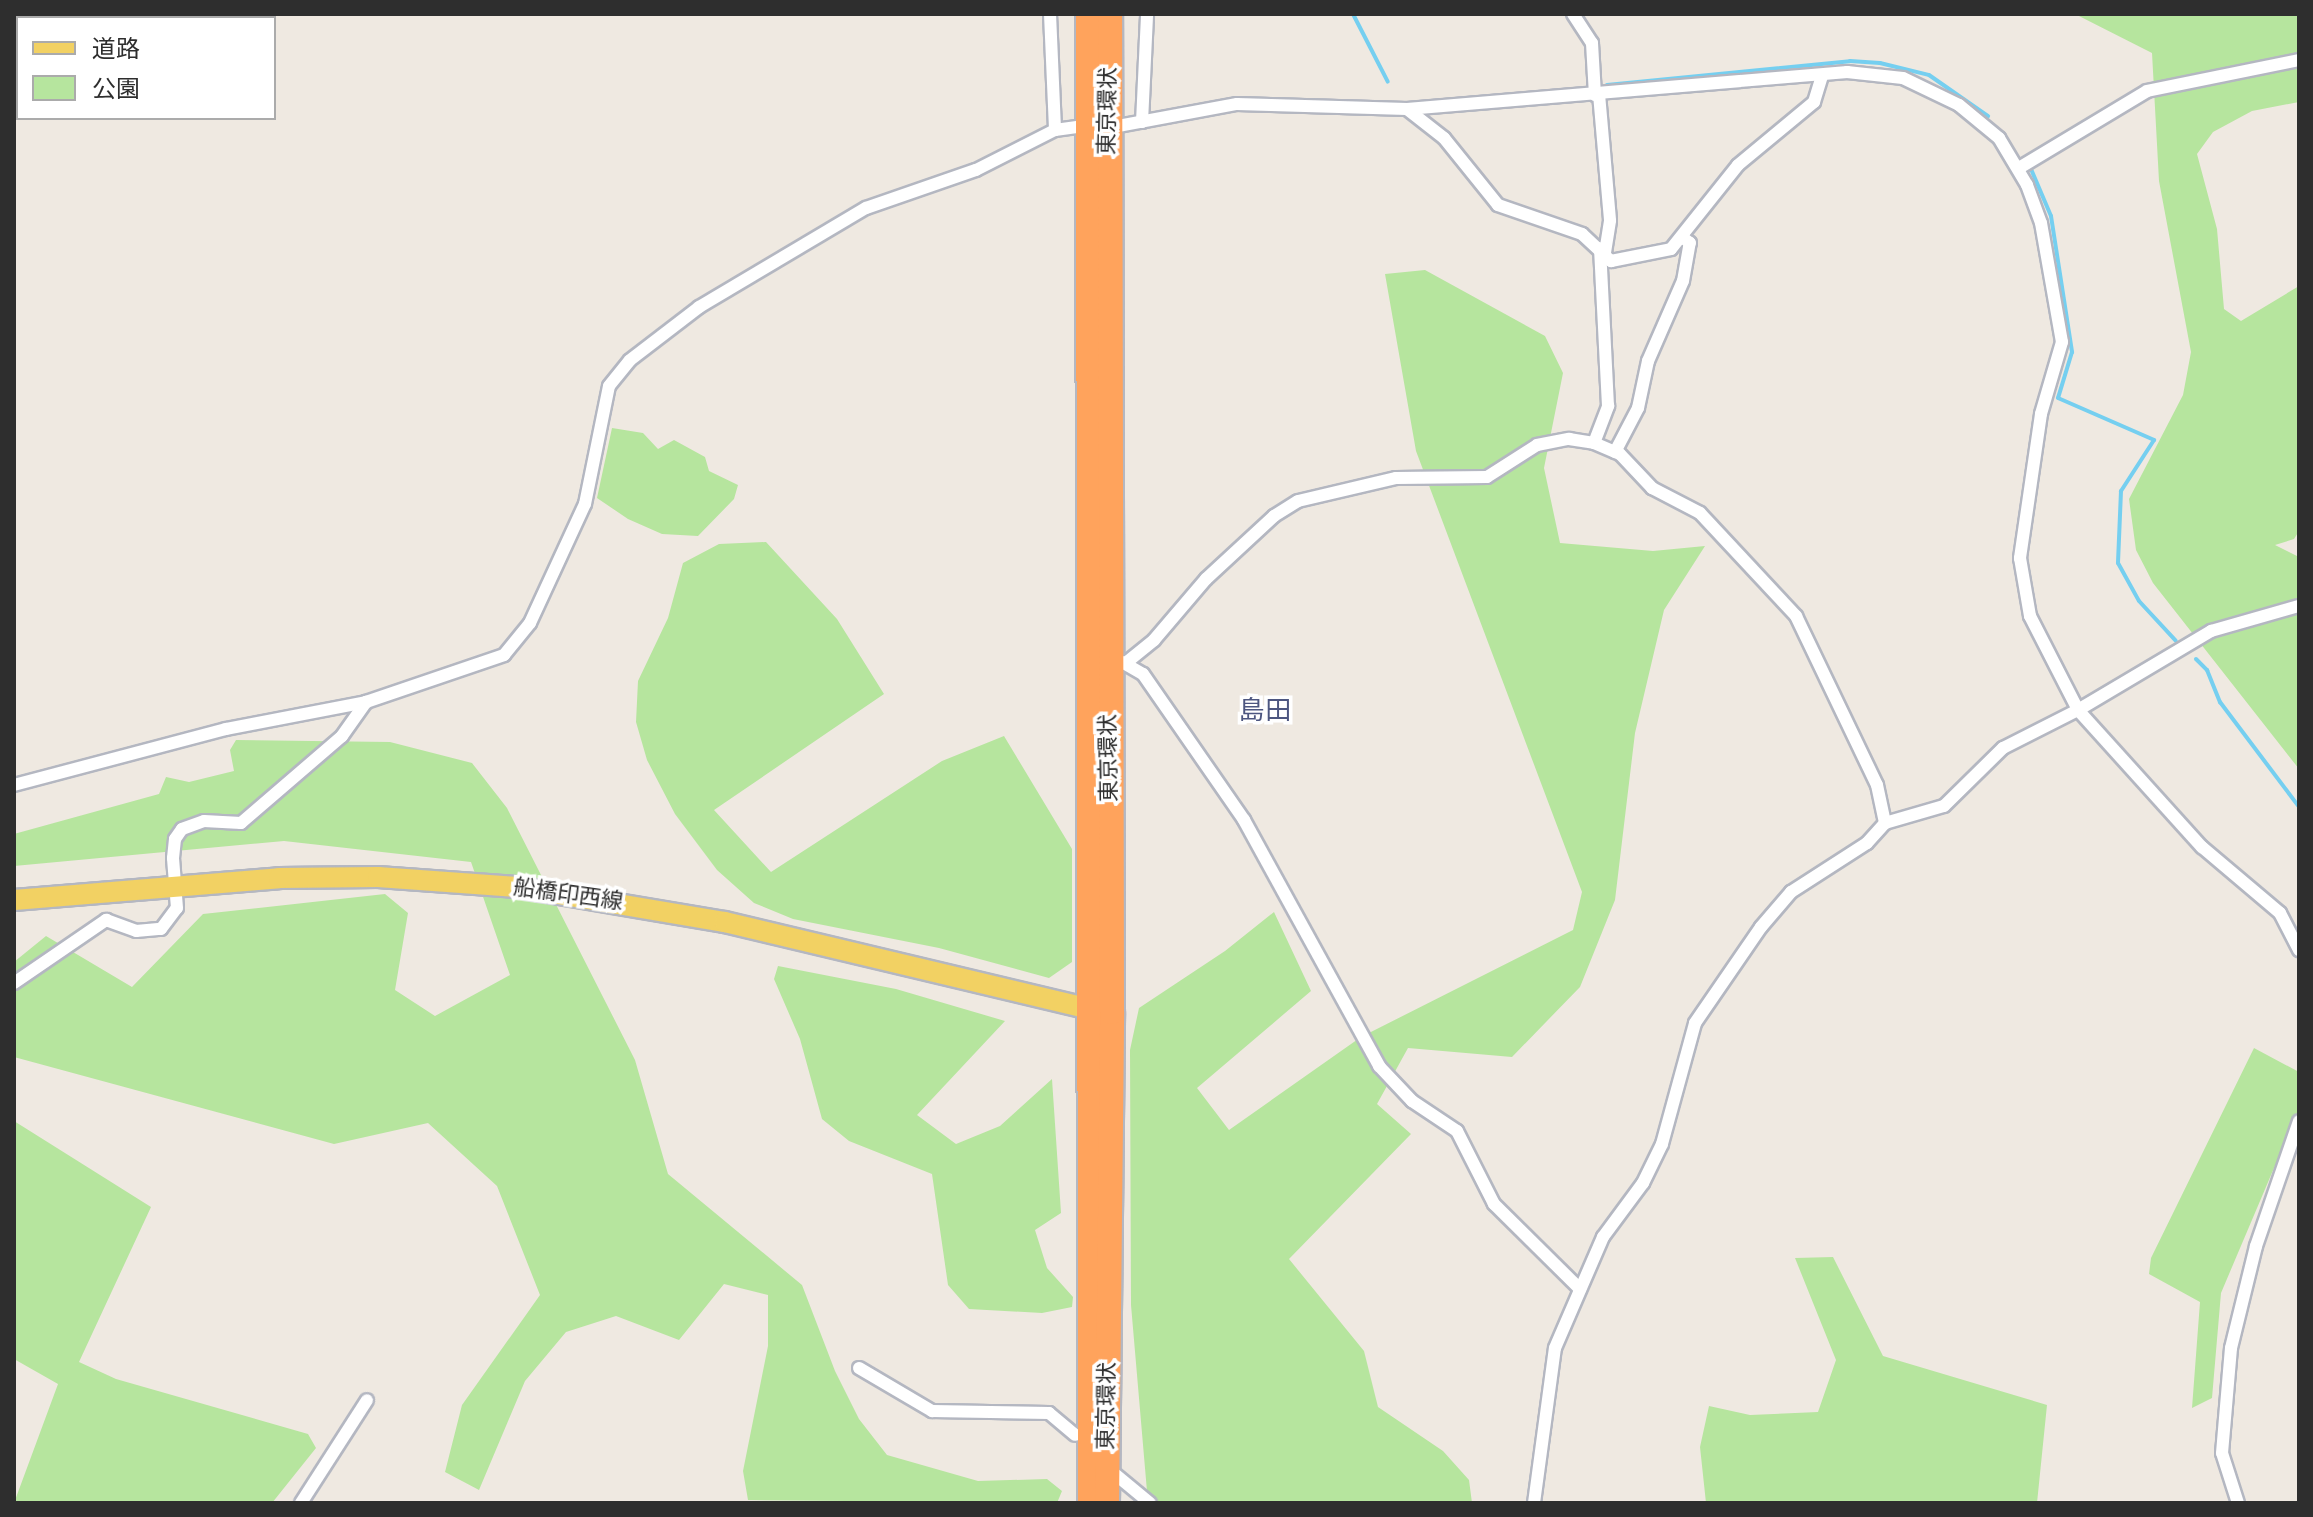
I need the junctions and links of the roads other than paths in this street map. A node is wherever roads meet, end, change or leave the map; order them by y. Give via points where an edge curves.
1 (1050, 14) edge
2 (1088, 14) edge
3 (1110, 14) edge
4 (1147, 14) edge
5 (1573, 14) edge
6 (2299, 60) edge
7 (1822, 75) junction
8 (1597, 94) junction
9 (1407, 109) junction
10 (1142, 122) junction
11 (1118, 126) dead end
12 (1077, 127) dead end
13 (1055, 130) junction
14 (2019, 168) junction
15 (1683, 238) junction
16 (1602, 251) junction
17 (1594, 443) junction
18 (1615, 452) junction
19 (1098, 472) junction
20 (2299, 606) edge
21 (1117, 662) junction
22 (1099, 694) junction
23 (366, 702) junction
24 (2078, 710) junction
25 (14, 785) edge
26 (1885, 823) junction
27 (176, 884) junction
28 (14, 900) edge
29 (2299, 950) edge
30 (14, 983) edge
31 (1087, 1011) junction
32 (1112, 1012) junction
33 (2299, 1121) edge
34 (1580, 1289) junction
35 (859, 1368) dead end
36 (367, 1400) dead end
37 (1075, 1435) dead end
38 (1116, 1475) dead end
39 (301, 1503) edge
40 (1090, 1503) edge
41 (1107, 1503) edge
42 (1150, 1503) edge
43 (1534, 1503) edge
44 (2238, 1503) edge

1 - 13 street
2 - 19 highway, 東京環状
3 - 19 highway, 東京環状
4 - 10 street
5 - 8 street via 1592,43
6 - 14 street via 2147,91
7 - 8 street
7 - 14 street via 1867,72 1930,87 1986,127
7 - 15 street via 1814,102 1738,165
8 - 9 street
8 - 16 street via 1610,221
9 - 10 street via 1237,104
9 - 16 street via 1444,138 1498,205 1582,234
10 - 11 street
12 - 13 street
13 - 23 street via 976,170 866,208 738,282 643,348 609,386 585,504 517,643 486,664
14 - 24 street via 2041,223 2063,350 2041,414 2021,574 2035,628
15 - 16 street via 1671,249 1649,255 1611,261
15 - 18 street via 1690,243 1683,281 1648,361 1638,408
16 - 17 street via 1608,406
17 - 18 street
17 - 21 street via 1569,439 1537,445 1487,477 1396,478 1298,501 1274,516 1206,579 1154,640
18 - 26 street via 1652,488 1700,513 1796,616 1877,785
19 - 21 highway, 東京環状
19 - 22 highway, 東京環状
20 - 24 street via 2211,631
21 - 22 highway, 東京環状
21 - 34 street via 1151,684 1244,820 1379,1066 1412,1101 1457,1131 1494,1204
22 - 31 highway, 東京環状
22 - 32 highway, 東京環状
23 - 25 street via 226,729
23 - 27 street via 342,736 241,823 204,821 182,829 175,839
24 - 26 street via 2003,748 1944,806
24 - 29 street via 2202,847 2280,913
26 - 34 street via 1867,843 1791,892 1723,976 1691,1034 1662,1144 1643,1183 1603,1237
27 - 28 main road, 船橋印西線
27 - 30 street via 177,908 161,929 136,931 106,920
27 - 31 main road, 船橋印西線 via 378,877 517,887 653,907
31 - 32 main road, 船橋印西線
31 - 40 highway, 東京環状
32 - 41 highway, 東京環状
33 - 44 street via 2256,1246 2231,1348 2222,1453
34 - 43 street via 1555,1348
35 - 37 street via 932,1411 1049,1413
36 - 39 street
38 - 42 street

